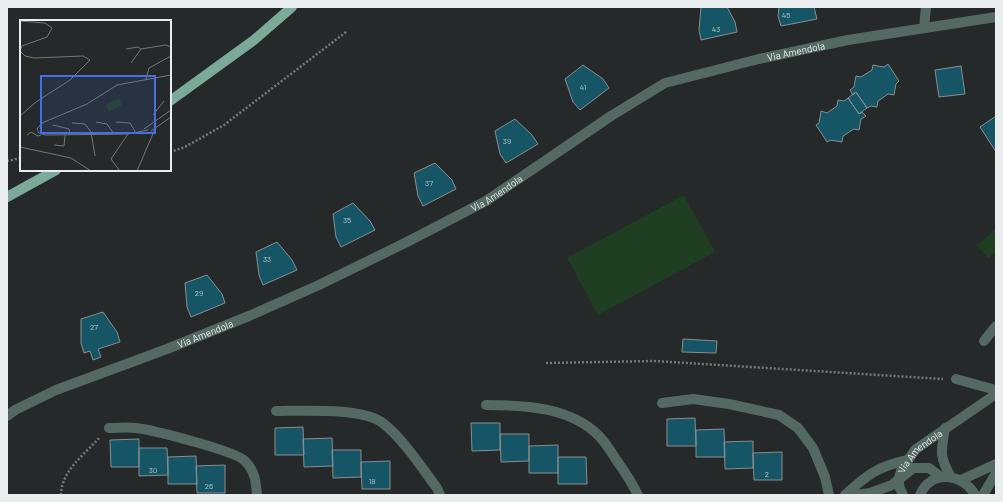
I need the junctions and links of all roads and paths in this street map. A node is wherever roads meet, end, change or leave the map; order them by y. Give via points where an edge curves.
1 (292, 7) edge
2 (926, 7) edge
3 (996, 17) edge
4 (924, 28) junction
5 (346, 32) dead end
6 (171, 100) edge
7 (171, 152) edge
8 (20, 158) edge
9 (7, 161) edge
10 (54, 171) edge
11 (7, 197) edge
12 (996, 326) edge
13 (984, 341) dead end
14 (546, 363) dead end
15 (956, 380) joint
16 (996, 390) edge
17 (996, 394) edge
18 (662, 403) dead end
19 (486, 405) dead end
20 (276, 411) dead end
21 (7, 416) edge
22 (109, 428) joint
23 (945, 428) junction
24 (908, 460) junction
25 (996, 464) edge
26 (996, 473) edge
27 (899, 478) junction
28 (951, 478) junction
29 (61, 495) edge
30 (257, 495) edge
31 (440, 495) edge
32 (638, 495) edge
33 (829, 495) edge
34 (845, 495) edge
35 (856, 495) edge
36 (903, 495) edge
37 (920, 495) edge
38 (975, 495) edge
39 (983, 495) edge

1 - 6 main road via 254,40
2 - 4 street
3 - 4 street, Via Amendola
4 - 21 street, Via Amendola via 848,40 665,83 611,116 486,201 405,243 249,316 56,390
5 - 7 path via 224,125 185,147
8 - 9 path
10 - 11 main road
12 - 13 street
14 - 15 path via 654,361
15 - 16 street
17 - 23 street, Via Amendola
18 - 33 street via 693,398 779,415 798,428 813,448 825,477
19 - 32 street via 533,407 581,422 600,436
20 - 31 street via 324,410 368,416 384,423 402,441
22 - 29 path via 66,475
22 - 30 street via 136,428 223,450 244,460 253,472
23 - 24 street, Via Amendola via 916,449
23 - 28 street, Via Amendola via 941,454
24 - 27 street, Via Amendola
24 - 34 street via 887,464 866,476
25 - 28 street
26 - 39 street
27 - 28 street, Via Amendola via 913,468 929,468
27 - 35 street, Via Amendola via 892,485
27 - 36 street, Via Amendola
28 - 37 street via 929,483
28 - 38 street via 969,486

